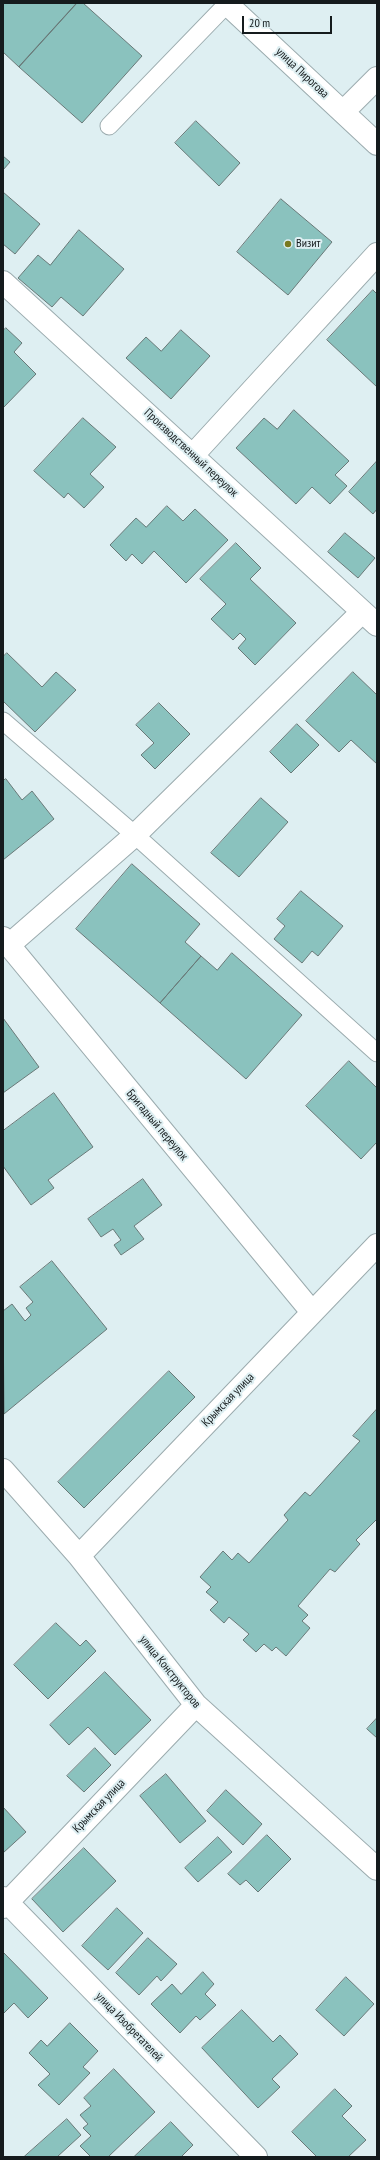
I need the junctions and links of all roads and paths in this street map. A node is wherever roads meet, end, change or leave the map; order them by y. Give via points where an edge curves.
1 (227, 4) edge
2 (377, 78) edge
3 (343, 112) junction
4 (110, 126) dead end
5 (377, 144) edge
6 (377, 254) edge
7 (3, 282) edge
8 (193, 455) junction
9 (370, 618) edge
10 (3, 721) edge
11 (135, 835) junction
12 (6, 942) edge
13 (377, 1053) edge
14 (377, 1245) edge
15 (312, 1312) junction
16 (3, 1470) edge
17 (79, 1556) junction
18 (196, 1705) junction
19 (377, 1869) edge
20 (4, 1902) edge
21 (256, 2157) edge

1 - 3 street, улица Пирогова
1 - 4 lane
2 - 3 street
3 - 5 street, улица Пирогова
6 - 8 street
7 - 8 street, Производственный переулок
8 - 9 street, Производственный переулок
9 - 11 street
10 - 11 lane
11 - 12 street
11 - 13 lane
12 - 15 street, Бригадный переулок
14 - 15 street, Крымская улица
15 - 17 street, Крымская улица
16 - 17 street, улица Конструкторов
17 - 18 street, улица Конструкторов
18 - 19 street, улица Конструкторов
18 - 20 street, Крымская улица
20 - 21 street, улица Изобретателей

